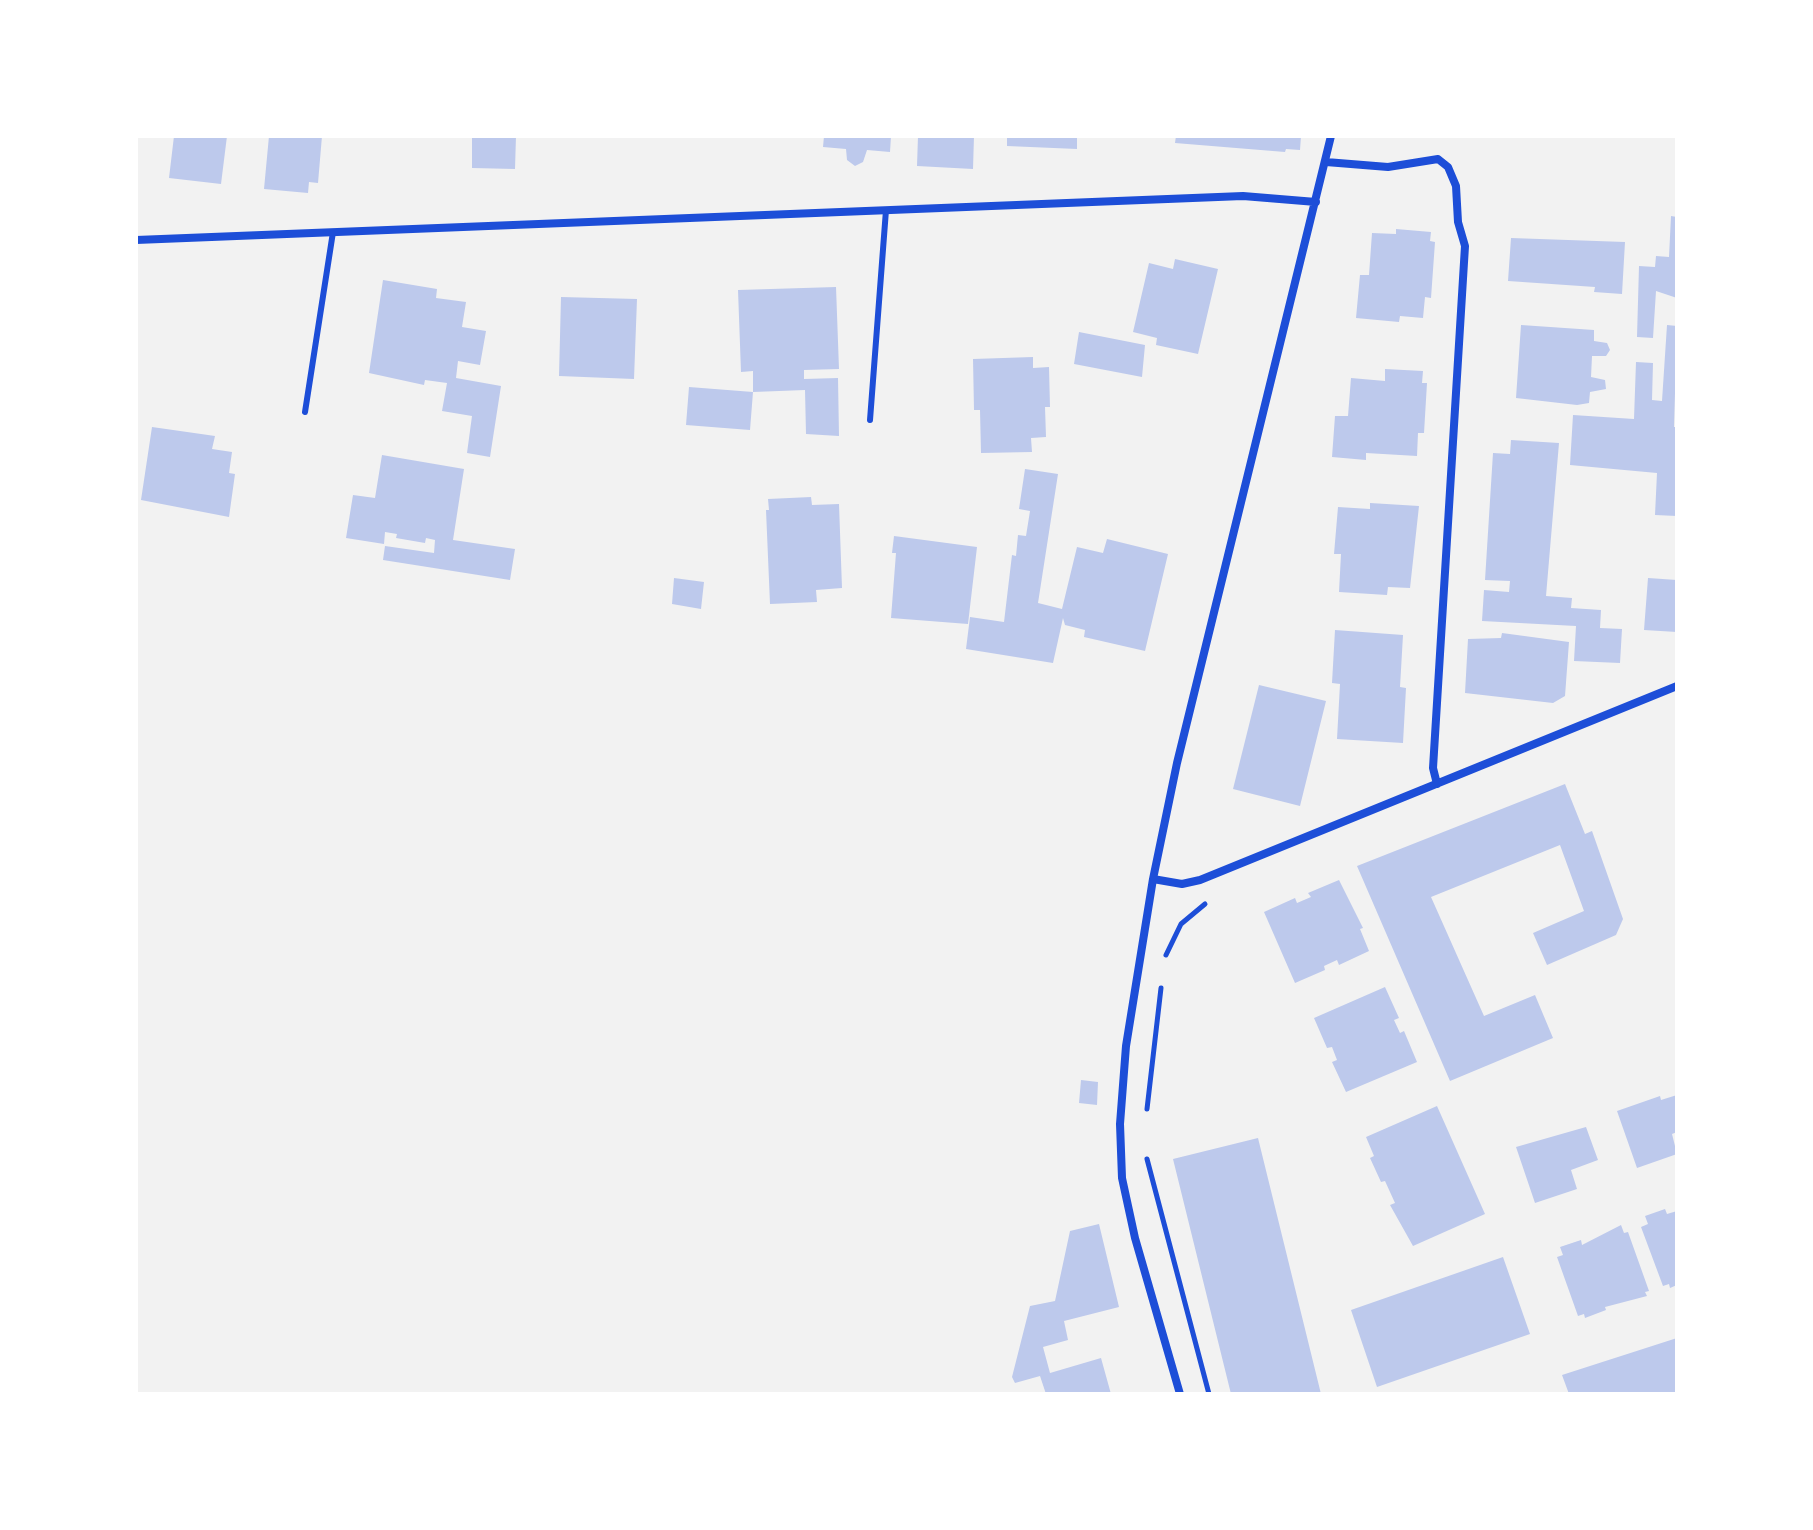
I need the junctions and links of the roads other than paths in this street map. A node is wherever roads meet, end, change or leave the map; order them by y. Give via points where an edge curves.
1 (1331, 136) edge
2 (1326, 162) junction
3 (1316, 202) junction
4 (886, 210) junction
5 (333, 232) junction
6 (136, 240) edge
7 (305, 412) dead end
8 (870, 420) dead end
9 (1677, 686) edge
10 (1437, 784) junction
11 (1153, 879) junction
12 (1180, 1394) edge

1 - 2 street
2 - 3 street
2 - 10 street via 1388,167 1438,159 1456,186 1465,246 1433,768
3 - 4 street via 1258,196
3 - 11 street via 1229,545
4 - 5 street
4 - 8 lane
5 - 6 street
5 - 7 lane
9 - 10 street
10 - 11 street via 1193,883
11 - 12 street via 1126,1046 1120,1152 1127,1205

